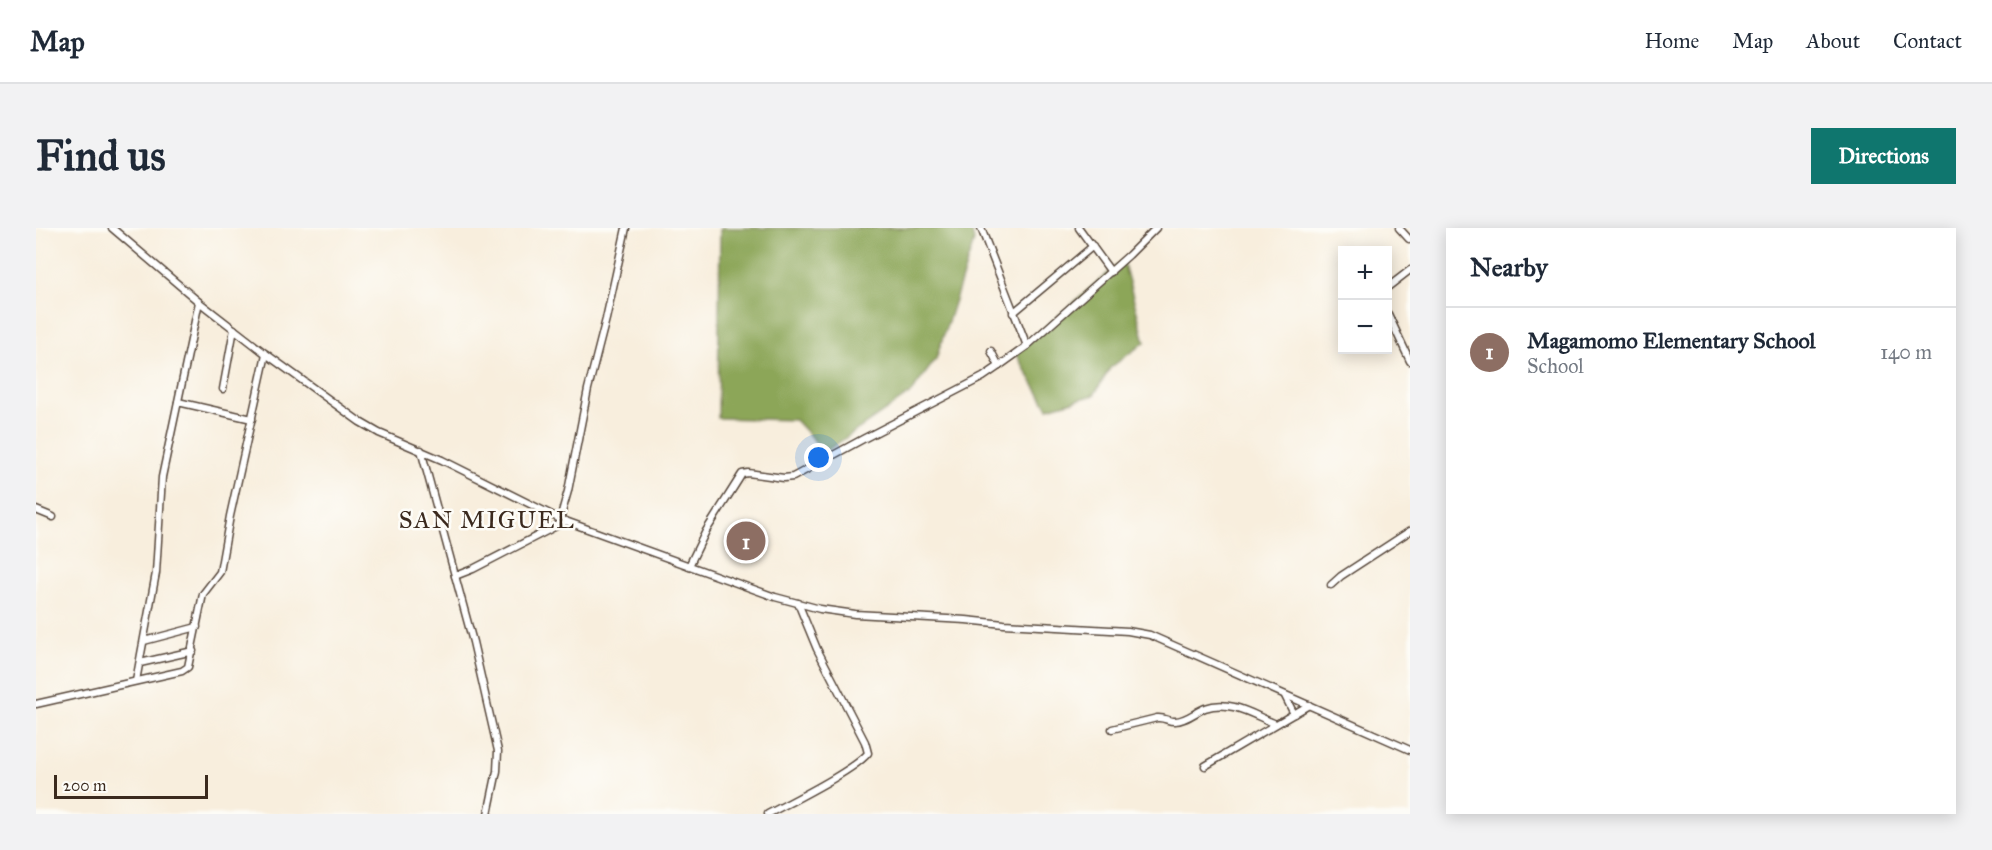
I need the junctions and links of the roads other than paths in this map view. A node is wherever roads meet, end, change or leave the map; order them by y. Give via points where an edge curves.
1 (112, 228) edge
2 (626, 228) edge
3 (981, 228) edge
4 (1079, 228) edge
5 (1156, 228) edge
6 (1399, 228) edge
7 (1409, 239) edge
8 (1093, 246) junction
9 (1410, 270) edge
10 (1111, 272) junction
11 (1392, 284) edge
12 (199, 302) junction
13 (1013, 313) junction
14 (1392, 323) edge
15 (234, 329) junction
16 (1027, 346) junction
17 (991, 351) dead end
18 (266, 354) junction
19 (1410, 361) edge
20 (999, 366) junction
21 (223, 389) dead end
22 (178, 402) junction
23 (252, 419) junction
24 (421, 450) junction
25 (36, 510) edge
26 (53, 517) dead end
27 (563, 520) junction
28 (1410, 531) edge
29 (689, 566) junction
30 (455, 576) junction
31 (1331, 585) dead end
32 (798, 603) junction
33 (196, 627) junction
34 (144, 641) junction
35 (193, 651) junction
36 (140, 663) junction
37 (136, 681) junction
38 (1285, 695) junction
39 (36, 704) edge
40 (1309, 705) junction
41 (1294, 714) junction
42 (1276, 724) junction
43 (1112, 729) dead end
44 (1410, 750) edge
45 (1205, 766) dead end
46 (488, 814) edge
47 (768, 814) edge

1 - 12 street
2 - 27 street via 588,389
3 - 13 street
4 - 8 street
5 - 10 street
6 - 7 street
8 - 10 street
8 - 13 street
9 - 11 street
10 - 16 street
12 - 15 street
12 - 22 street
13 - 16 street
14 - 19 street
15 - 18 street
15 - 21 street
16 - 20 street
17 - 20 street
18 - 23 street
18 - 24 street via 369,427
20 - 29 street via 793,477 742,474
22 - 23 street
22 - 34 street via 162,477 156,573
23 - 33 street via 220,572 204,591
24 - 27 street
24 - 30 street
25 - 26 street
27 - 29 street
27 - 30 street
28 - 31 street
29 - 32 street
30 - 46 street via 498,751
32 - 38 street via 855,614 1150,635
32 - 47 street via 868,753
33 - 34 street
33 - 35 street
34 - 36 street
35 - 36 street
35 - 37 street via 186,669
36 - 37 street
37 - 39 street
38 - 40 street
38 - 41 street
40 - 41 street
40 - 44 street
41 - 42 street
42 - 43 street via 1221,704 1178,721 1158,718
42 - 45 street

